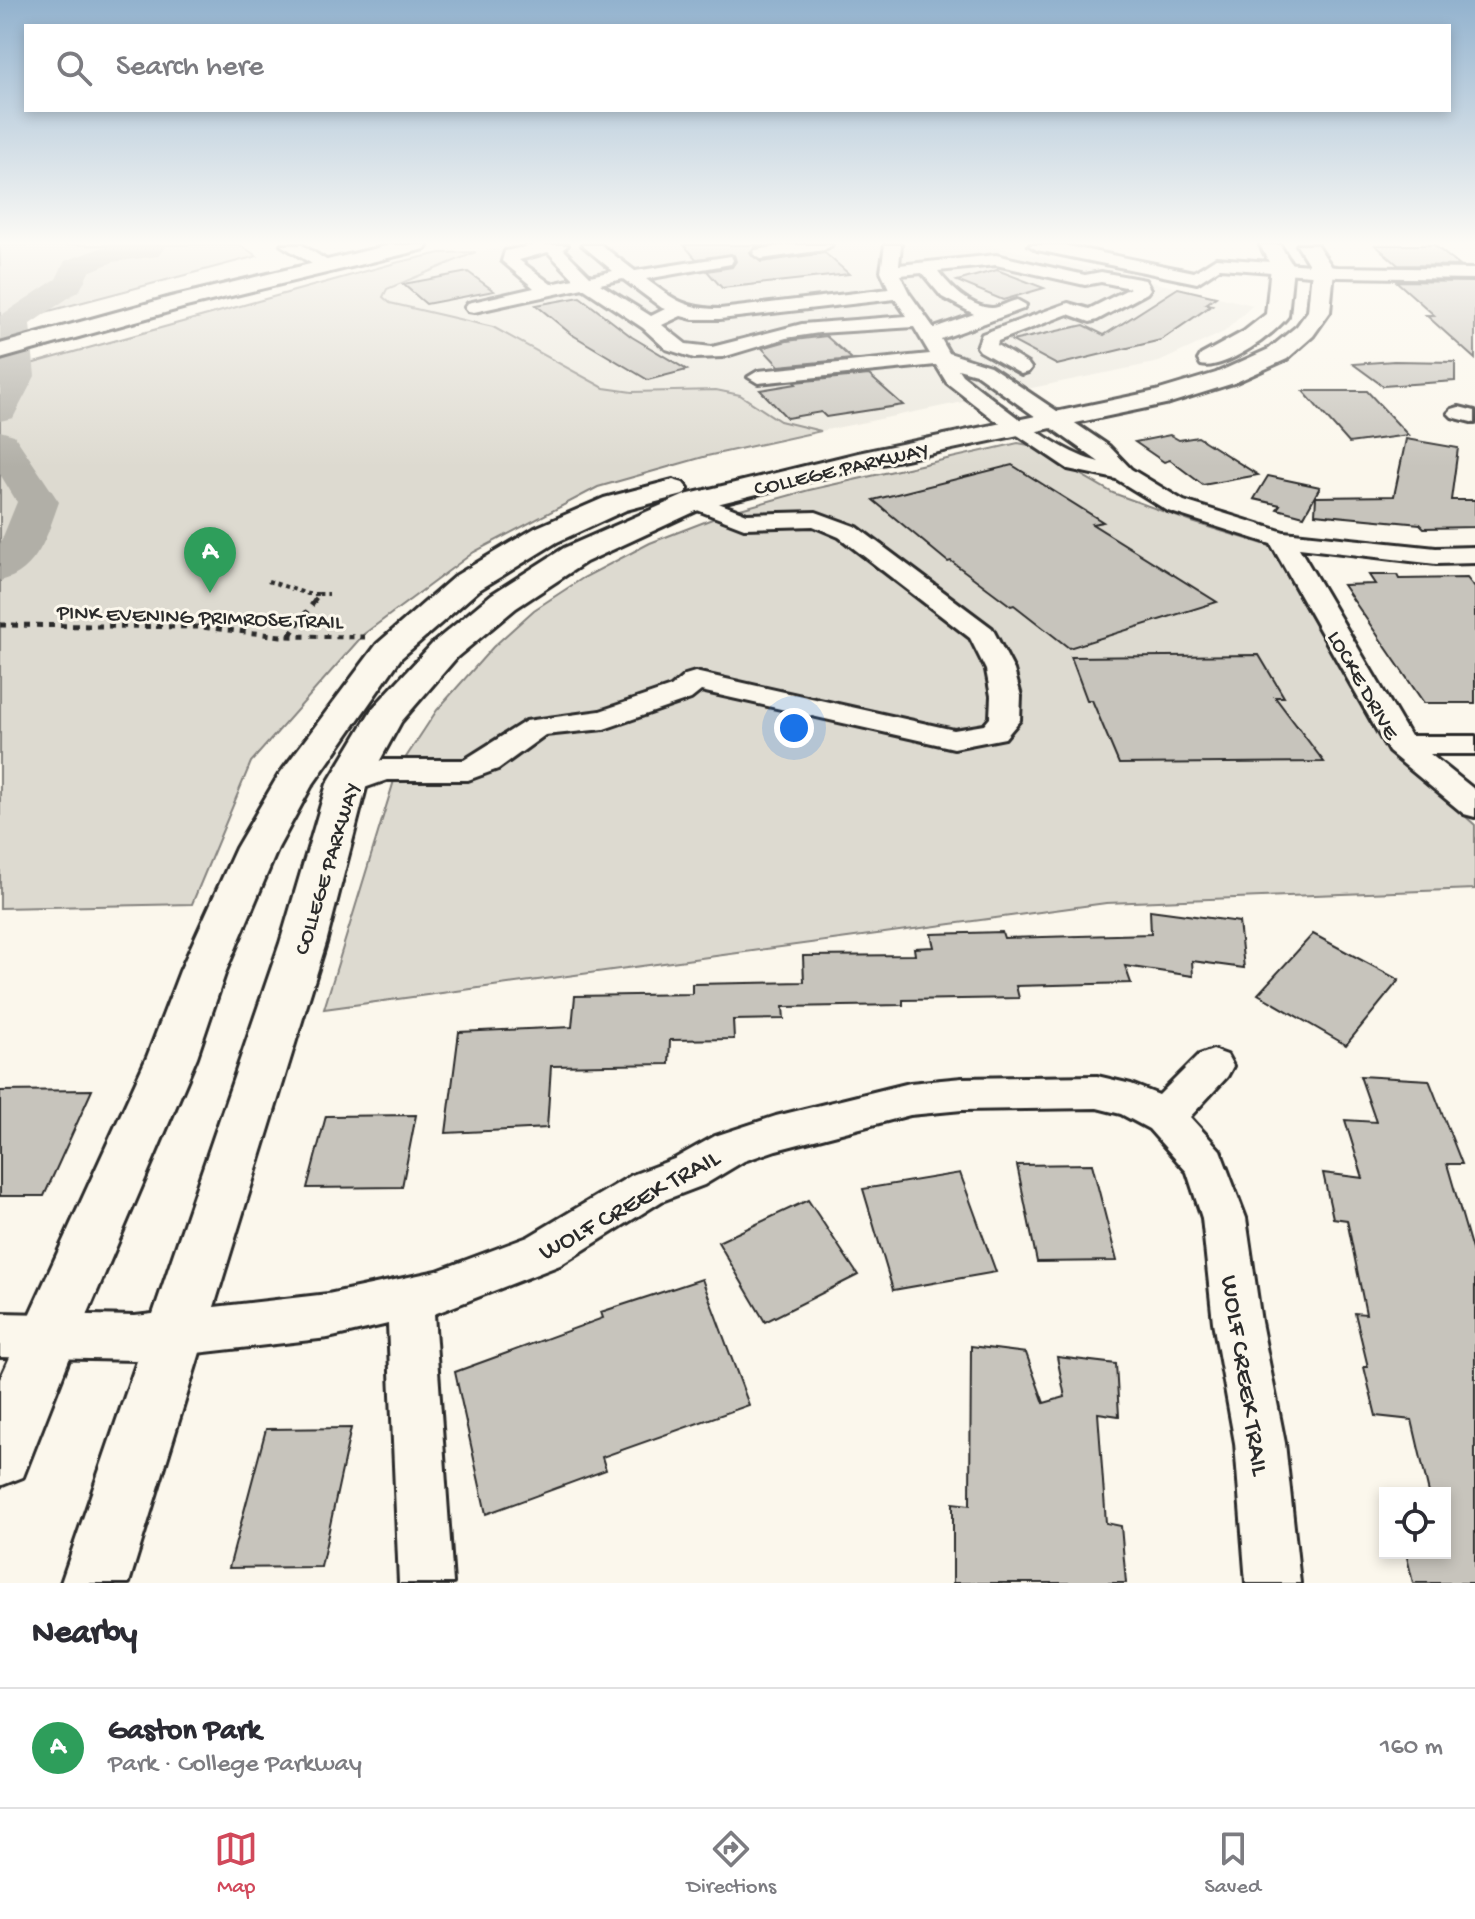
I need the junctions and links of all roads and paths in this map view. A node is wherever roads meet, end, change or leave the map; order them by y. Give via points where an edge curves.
1 (82, 319) edge
2 (105, 319) edge
3 (642, 319) edge
4 (659, 319) edge
5 (918, 319) edge
6 (966, 319) edge
7 (1026, 319) edge
8 (1040, 319) edge
9 (1314, 319) edge
10 (1035, 321) junction
11 (650, 324) junction
12 (925, 328) junction
13 (0, 338) edge
14 (0, 352) edge
15 (944, 358) junction
16 (1021, 368) dead end
17 (758, 377) dead end
18 (1028, 417) junction
19 (1123, 474) junction
20 (684, 495) junction
21 (1281, 539) junction
22 (1475, 555) edge
23 (268, 581) dead end
24 (319, 594) junction
25 (329, 594) dead end
26 (0, 625) edge
27 (290, 636) junction
28 (397, 644) junction
29 (1400, 745) junction
30 (1475, 745) edge
31 (347, 784) junction
32 (292, 785) junction
33 (1475, 807) edge
34 (1213, 1066) dead end
35 (1164, 1117) junction
36 (410, 1298) junction
37 (178, 1332) junction
38 (49, 1334) junction
39 (0, 1335) edge
40 (0, 1454) edge
41 (95, 1583) edge
42 (426, 1583) edge
43 (1273, 1583) edge

1 - 13 main road
2 - 14 main road
3 - 11 street
4 - 11 street
5 - 12 street
6 - 12 street
7 - 10 street
8 - 10 street
9 - 18 main road, COLLEGE PARKWAY via 1278,354 1225,378 1174,394
10 - 16 street via 989,338 987,347
11 - 12 street via 675,348 700,353 830,324
12 - 15 street
15 - 17 street
15 - 18 street via 983,370
15 - 18 street via 954,379
18 - 19 street via 1101,451
18 - 19 street via 1076,464
18 - 20 main road, COLLEGE PARKWAY via 858,461
19 - 21 street via 1176,506
20 - 28 main road, COLLEGE PARKWAY via 615,504 546,535 467,583
20 - 31 main road, COLLEGE PARKWAY via 504,601 445,650 385,717
20 - 31 street via 744,521 816,519 848,532 982,634 1000,670 1005,720 994,732 954,739 695,681 681,693 604,720 537,727 468,770 383,770
21 - 22 street via 1436,556
21 - 29 street, LOCKE DRIVE
23 - 24 path
24 - 25 path
24 - 27 path
26 - 27 path, PINK EVENING PRIMROSE TRAIL via 202,627
27 - 28 path, PINK EVENING PRIMROSE TRAIL via 367,637
28 - 32 main road, COLLEGE PARKWAY
29 - 30 street
29 - 33 street, LOCKE DRIVE
31 - 32 main road
31 - 37 main road, COLLEGE PARKWAY via 303,943
32 - 38 main road, COLLEGE PARKWAY via 257,848 172,1057
34 - 35 street
35 - 36 street, WOLF CREEK TRAIL via 1131,1100 1097,1092 910,1099 730,1148 647,1188 544,1251
35 - 43 street, WOLF CREEK TRAIL via 1205,1163 1224,1218 1260,1443
36 - 37 street, WOLF CREEK TRAIL via 328,1316
36 - 42 street
37 - 38 street, WOLF CREEK TRAIL via 135,1338
37 - 41 main road, COLLEGE PARKWAY
38 - 39 street, WOLF CREEK TRAIL
38 - 40 main road, COLLEGE PARKWAY

